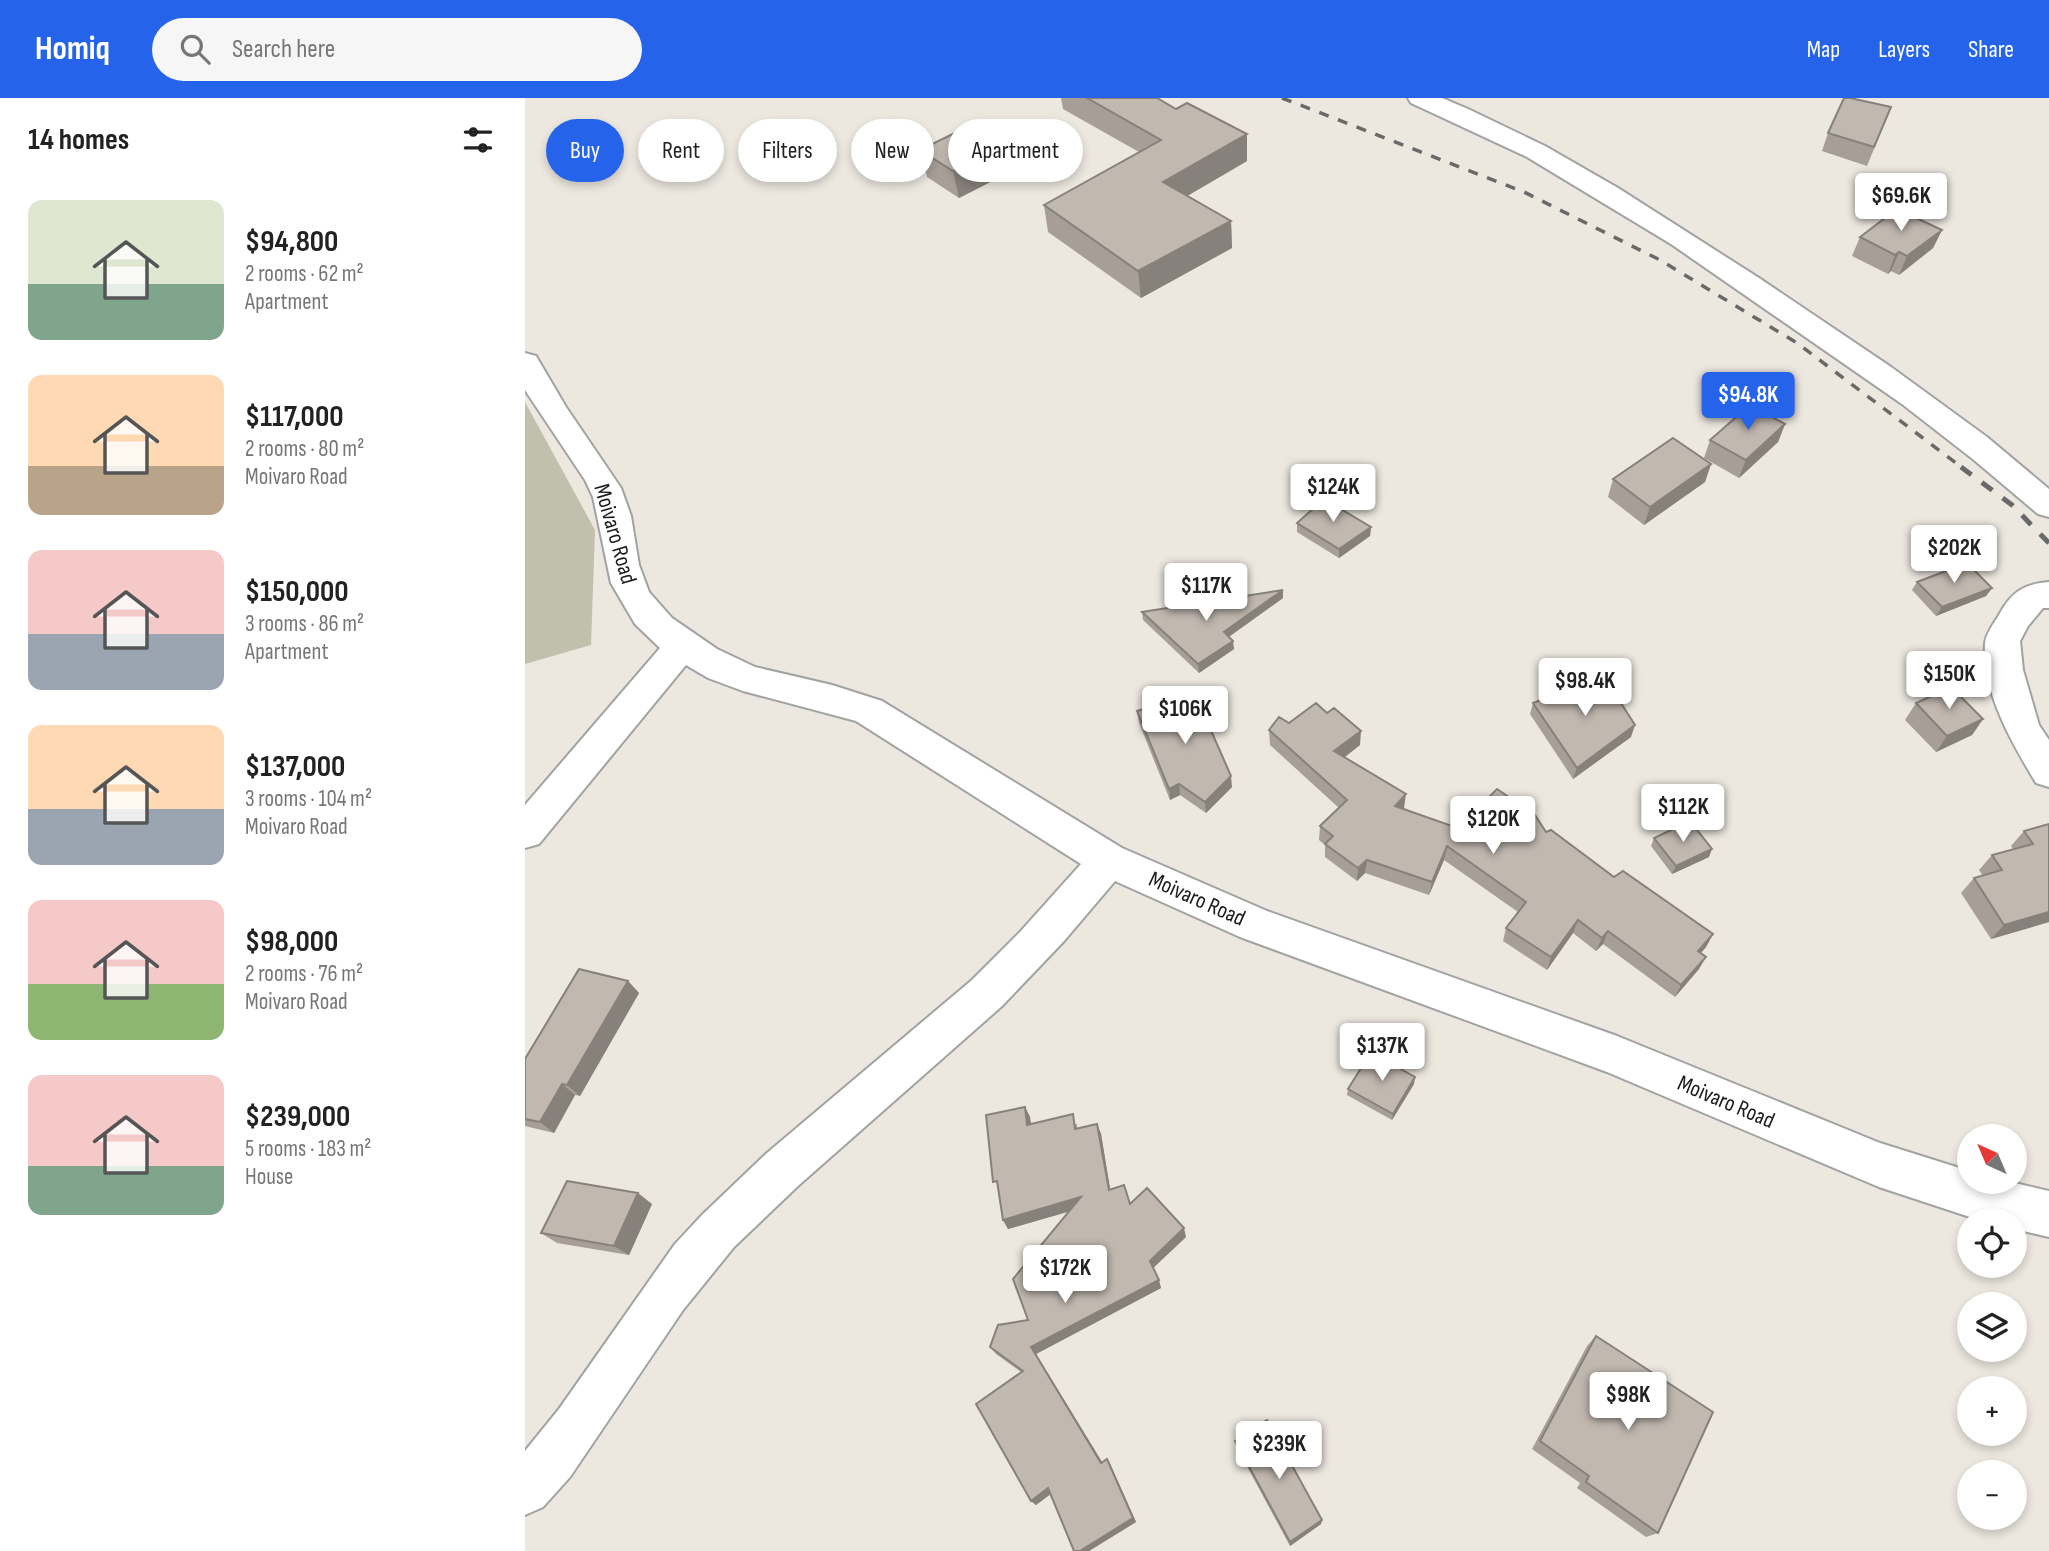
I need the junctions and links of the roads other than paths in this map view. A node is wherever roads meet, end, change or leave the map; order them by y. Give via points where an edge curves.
1 (1420, 98) edge
2 (525, 363) edge
3 (2049, 506) edge
4 (2049, 595) edge
5 (682, 646) junction
6 (2049, 772) edge
7 (525, 832) edge
8 (1108, 860) junction
9 (2049, 1214) edge
10 (525, 1489) edge

1 - 3 street via 1543,153 1622,200 1891,380
2 - 5 street, Moivaro Road via 609,496 632,594 653,622
4 - 6 street via 2035,596 2015,617 2002,641 2005,670 2022,728
5 - 7 street
5 - 8 street, Moivaro Road via 734,673 836,698 869,711
8 - 9 street, Moivaro Road via 1254,924 1617,1056 1879,1165
8 - 10 street via 1048,933 986,994 774,1177 691,1259 580,1425

